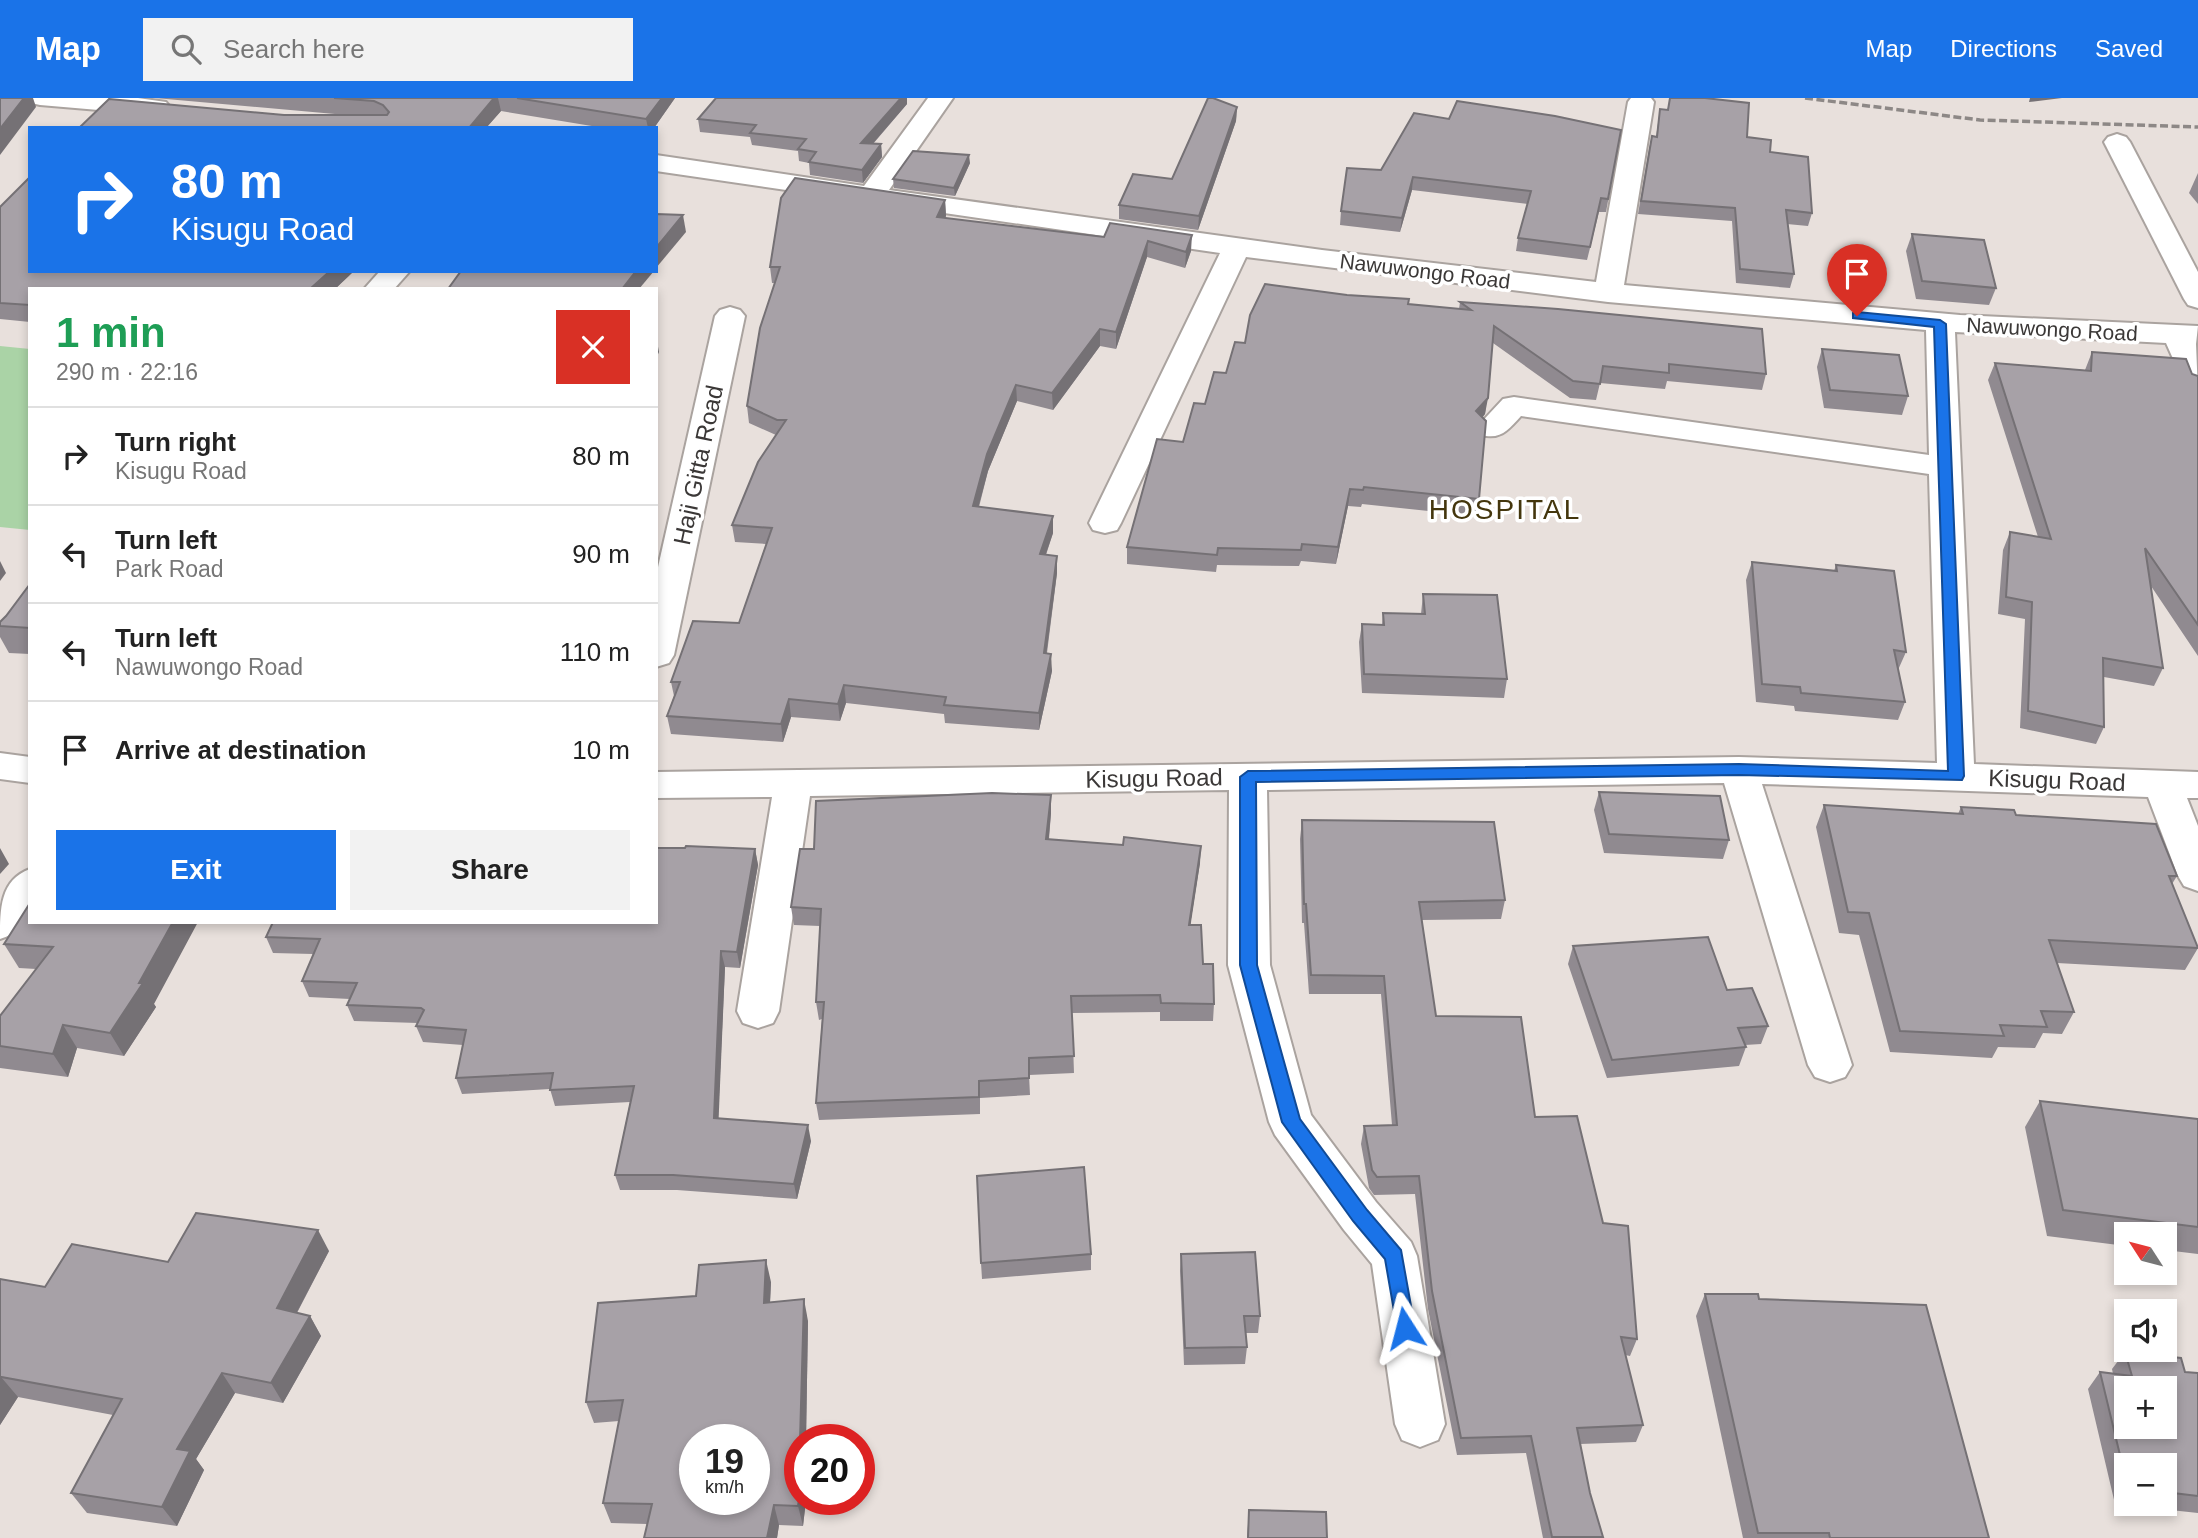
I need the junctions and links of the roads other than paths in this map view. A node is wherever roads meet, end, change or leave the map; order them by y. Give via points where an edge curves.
1 (40, 98) edge
2 (941, 98) edge
3 (1641, 102) dead end
4 (175, 109) edge
5 (2117, 142) dead end
6 (658, 163) edge
7 (871, 196) junction
8 (1236, 248) junction
9 (394, 273) edge
10 (380, 287) edge
11 (1608, 293) junction
12 (2198, 299) edge
13 (730, 316) dead end
14 (1940, 324) junction
15 (2187, 335) edge
16 (2198, 384) edge
17 (1492, 428) dead end
18 (1945, 467) junction
19 (1105, 523) dead end
20 (658, 646) edge
21 (0, 766) edge
22 (28, 770) edge
23 (1739, 770) junction
24 (1956, 776) junction
25 (1248, 777) junction
26 (793, 782) junction
27 (2180, 784) edge
28 (658, 785) edge
29 (2198, 876) edge
30 (28, 887) edge
31 (0, 924) edge
32 (758, 1010) dead end
33 (1830, 1065) dead end
34 (1420, 1424) dead end

1 - 4 street
2 - 7 street
3 - 11 street
5 - 12 street
6 - 7 street, Nawuwongo Road
7 - 8 street, Nawuwongo Road
8 - 11 street, Nawuwongo Road
8 - 19 street
9 - 10 street
11 - 14 street, Nawuwongo Road
13 - 20 street, Haji Gitta Road
14 - 15 street, Nawuwongo Road
14 - 18 street
15 - 16 street
17 - 18 street via 1514,406
18 - 24 street
21 - 22 street
23 - 24 street, Kisugu Road
23 - 25 street, Kisugu Road
23 - 33 street
24 - 27 street, Kisugu Road
25 - 26 street, Kisugu Road
25 - 34 street via 1249,965 1292,1122 1394,1256
26 - 28 street, Kisugu Road
26 - 32 street
27 - 29 street
30 - 31 street

